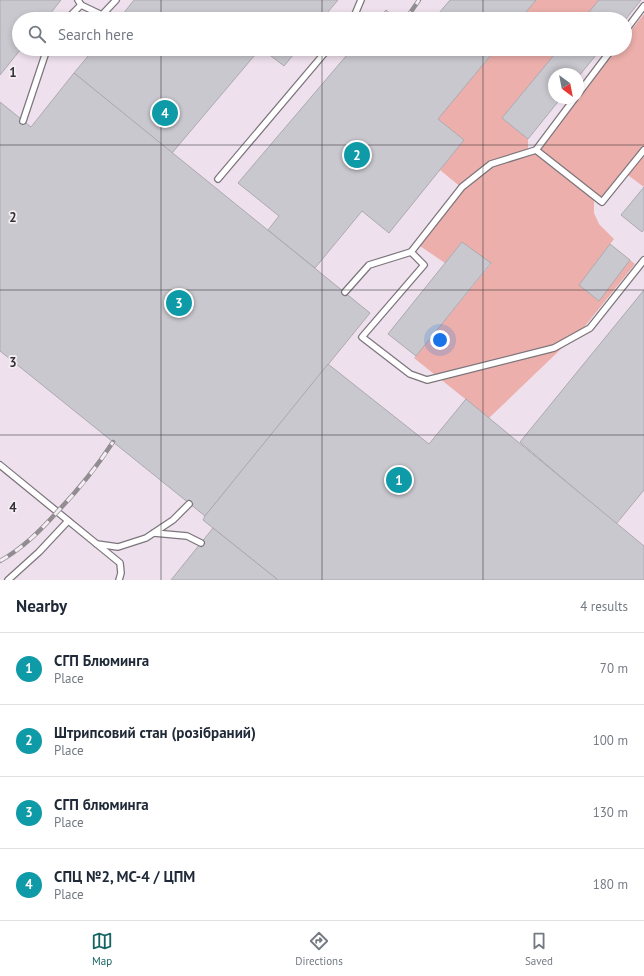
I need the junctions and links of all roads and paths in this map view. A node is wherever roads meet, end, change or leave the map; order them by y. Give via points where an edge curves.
1 (116, 0) edge
2 (362, 0) edge
3 (80, 3) edge
4 (644, 6) edge
5 (73, 12) edge
6 (96, 12) edge
7 (105, 12) edge
8 (356, 12) edge
9 (632, 22) edge
10 (45, 56) edge
11 (322, 56) edge
12 (607, 56) edge
13 (584, 86) edge
14 (570, 104) edge
15 (23, 121) dead end
16 (536, 150) junction
17 (644, 150) edge
18 (218, 180) dead end
19 (411, 252) junction
20 (644, 260) edge
21 (345, 292) dead end
22 (0, 465) edge
23 (190, 504) dead end
24 (68, 521) junction
25 (154, 533) junction
26 (201, 543) dead end
27 (97, 544) junction
28 (8, 580) edge
29 (119, 580) edge

1 - 7 lane
2 - 8 lane
3 - 5 lane
3 - 6 lane
4 - 9 lane
10 - 15 lane
11 - 18 lane
12 - 13 lane
14 - 16 lane
16 - 17 lane via 602,202
16 - 19 lane via 491,164 462,188
19 - 20 lane via 424,264 362,337 410,374 426,380 560,345 590,328
19 - 21 lane via 369,265
22 - 24 lane
23 - 25 lane
24 - 27 lane
24 - 28 lane
25 - 26 lane via 187,536
25 - 27 lane via 118,547
27 - 29 lane via 120,563

